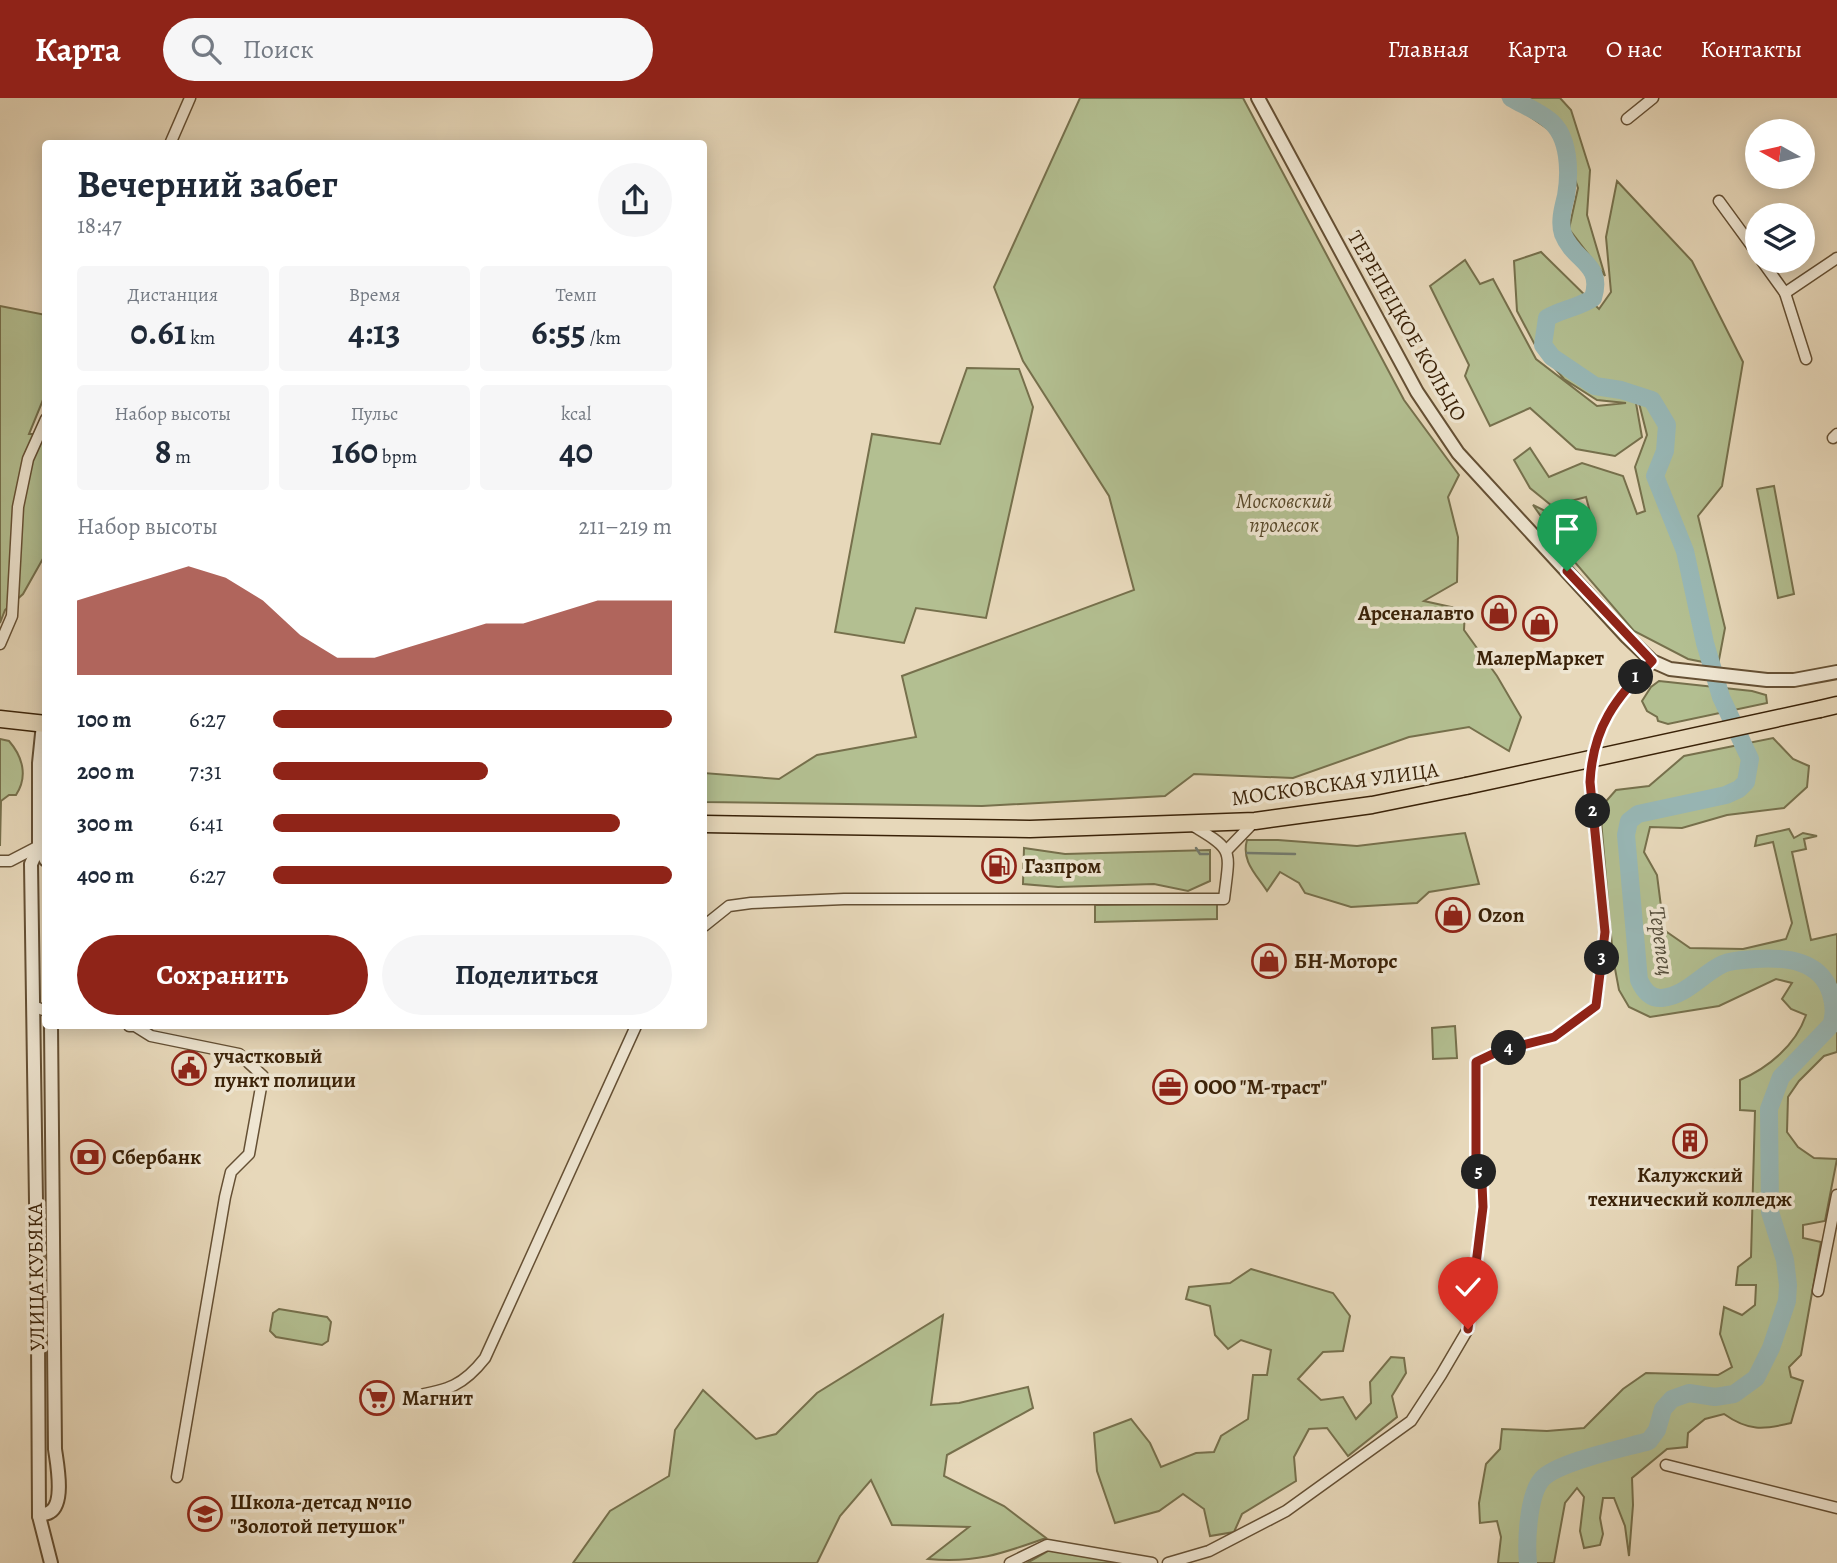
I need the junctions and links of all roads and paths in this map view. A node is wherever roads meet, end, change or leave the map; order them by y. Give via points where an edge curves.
1 (190, 98) edge
2 (1258, 98) edge
3 (1653, 98) edge
4 (1626, 119) dead end
5 (172, 140) edge
6 (1719, 201) dead end
7 (1745, 237) edge
8 (1837, 258) edge
9 (1771, 273) edge
10 (1785, 293) junction
11 (1806, 359) dead end
12 (42, 428) edge
13 (0, 644) edge
14 (1652, 661) junction
15 (1837, 672) edge
16 (1837, 705) edge
17 (0, 719) edge
18 (42, 724) edge
19 (42, 740) edge
20 (1255, 821) junction
21 (1188, 823) junction
22 (707, 824) edge
23 (39, 846) junction
24 (1227, 850) junction
25 (42, 852) edge
26 (0, 861) edge
27 (707, 924) edge
28 (39, 1008) edge
29 (51, 1029) edge
30 (136, 1029) edge
31 (635, 1029) edge
32 (1837, 1195) edge
33 (1818, 1290) dead end
34 (414, 1396) dead end
35 (1666, 1465) dead end
36 (177, 1477) dead end
37 (1837, 1508) edge
38 (39, 1516) junction
39 (51, 1563) edge
40 (1010, 1563) edge
41 (1152, 1563) edge
42 (1168, 1563) edge

1 - 5 street
2 - 14 street, ТЕРЕПЕЦКОЕ КОЛЬЦО via 1417,392 1458,453
3 - 4 street
6 - 7 street
8 - 10 street
9 - 10 street
10 - 11 street
12 - 13 street via 28,459 18,507 12,616
14 - 15 street, ТЕРЕПЕЦКОЕ КОЛЬЦО via 1671,669 1746,678 1794,680
14 - 42 street via 1616,700 1591,759 1605,932 1596,1006 1554,1037 1476,1062 1476,1160 1483,1207 1468,1329 1411,1421 1286,1511 1209,1550
16 - 20 main road, МОСКОВСКАЯ УЛИЦА, bridge via 1372,805
17 - 18 main road
19 - 23 street, УЛИЦА КУБЯКА
20 - 21 main road, МОСКОВСКАЯ УЛИЦА
20 - 24 street
21 - 22 main road, МОСКОВСКАЯ УЛИЦА via 1030,829
21 - 24 street
23 - 25 street, УЛИЦА КУБЯКА
23 - 26 street via 10,861
23 - 28 street, УЛИЦА КУБЯКА via 30,864
24 - 27 street via 1224,899 743,903 729,906
28 - 38 street, УЛИЦА КУБЯКА
29 - 38 street, УЛИЦА КУБЯКА via 59,1490 51,1512
30 - 36 street via 239,1054 263,1076 249,1154 231,1172 225,1197
31 - 34 street via 485,1358 458,1385
32 - 33 street
35 - 37 street
38 - 39 street, УЛИЦА КУБЯКА
40 - 41 street via 1047,1545

